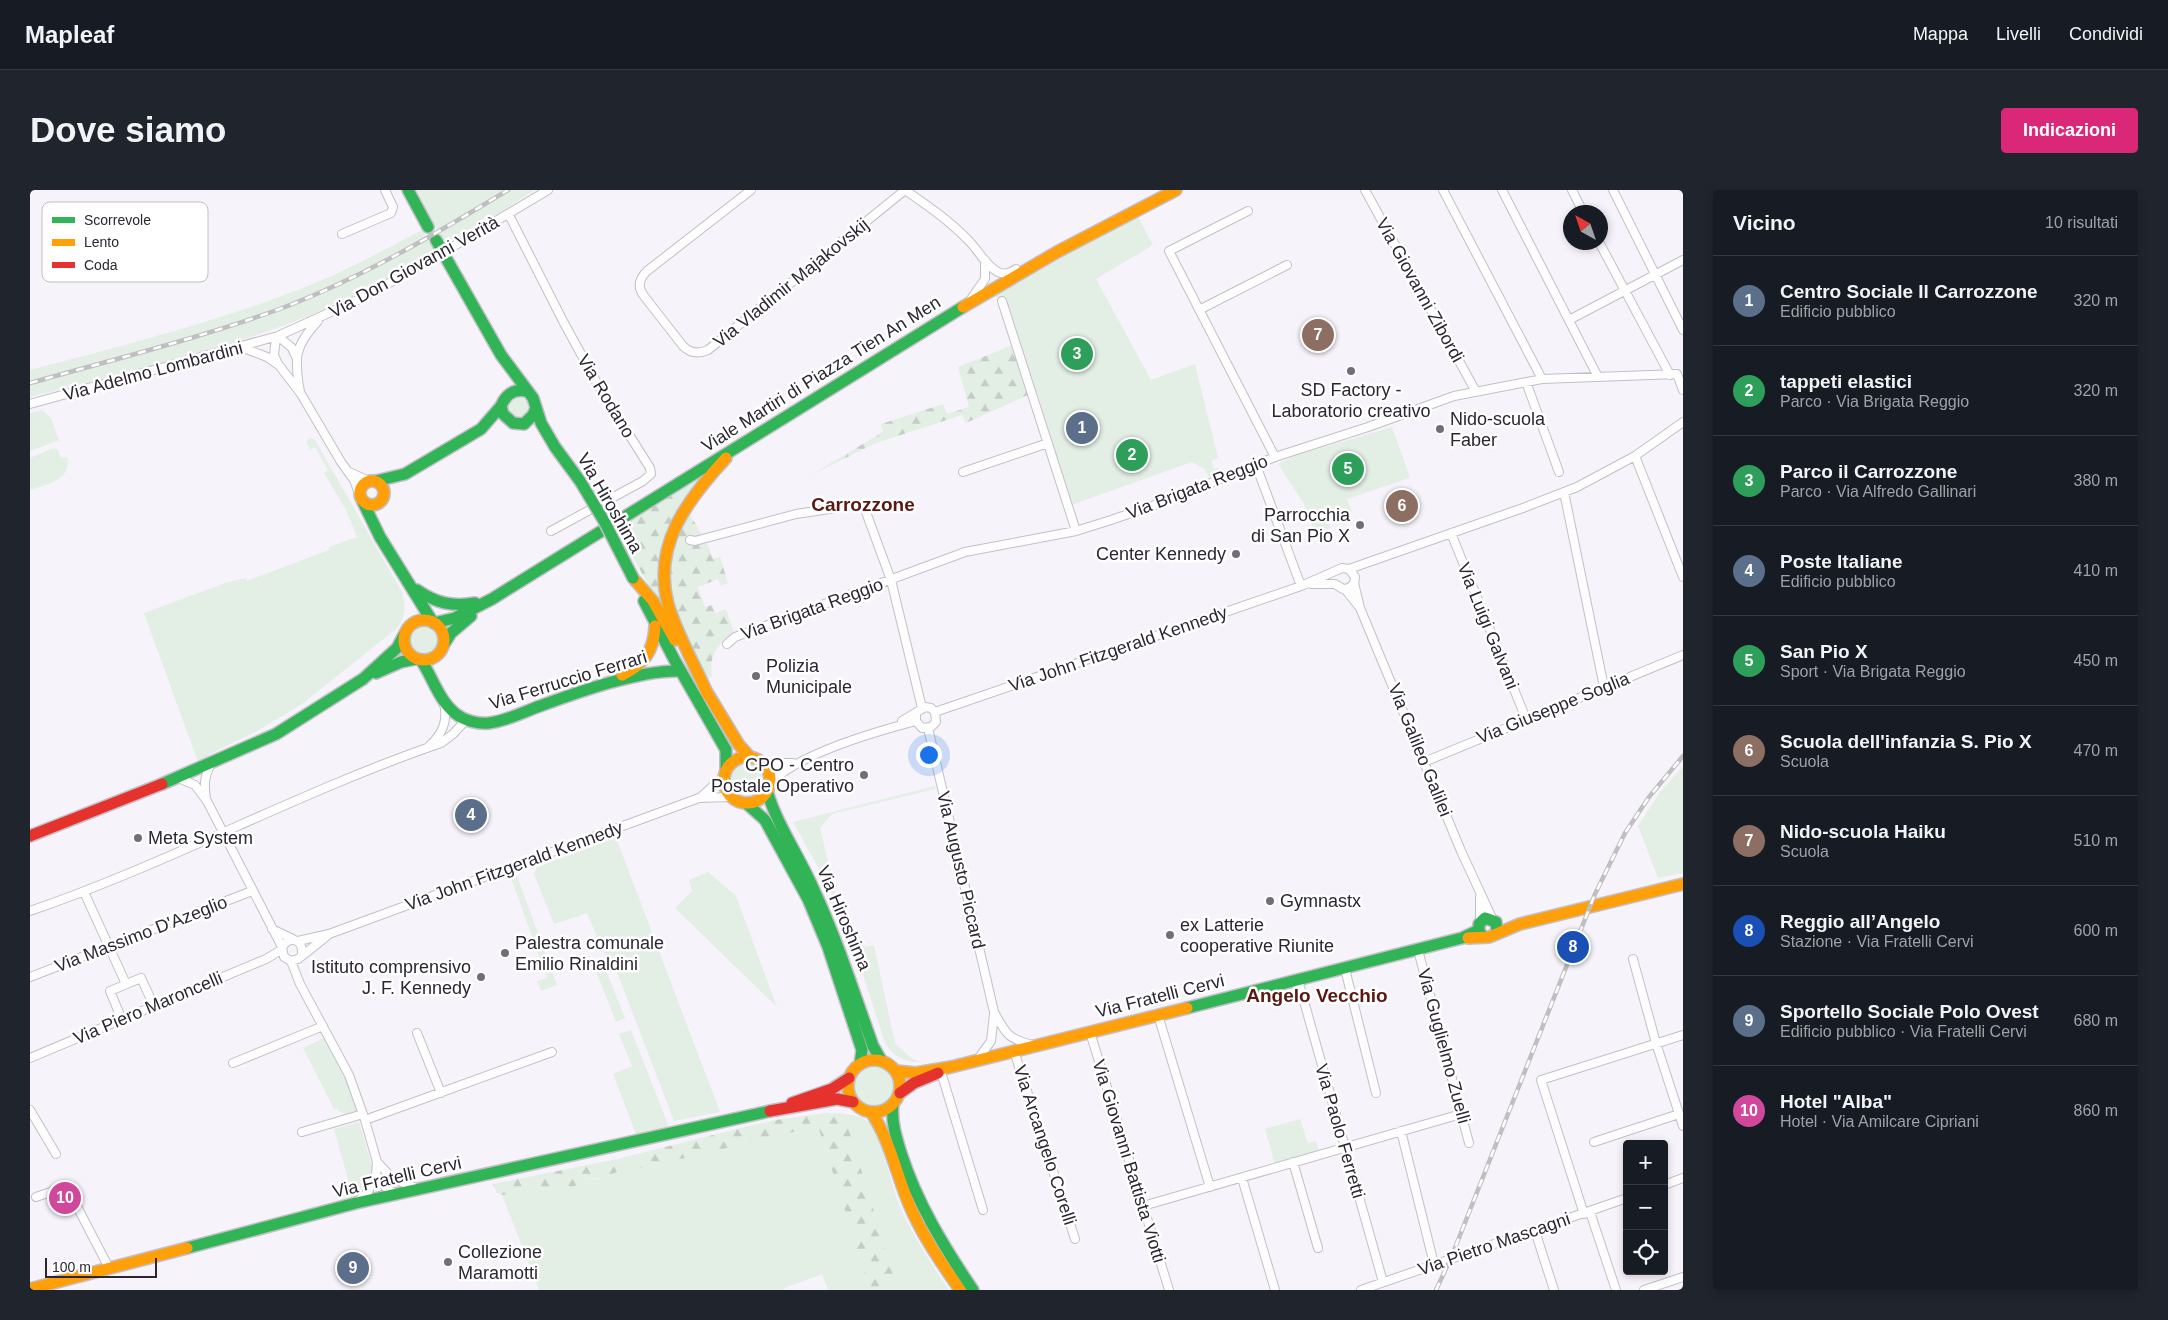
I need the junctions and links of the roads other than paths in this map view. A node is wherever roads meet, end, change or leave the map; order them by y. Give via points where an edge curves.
1 (384, 190) edge
2 (408, 190) edge
3 (548, 190) edge
4 (750, 190) edge
5 (905, 190) edge
6 (1176, 190) edge
7 (1365, 190) edge
8 (1443, 190) edge
9 (1502, 190) edge
10 (1572, 190) edge
11 (1613, 190) edge
12 (1580, 205) edge
13 (1248, 210) dead end
14 (509, 214) junction
15 (428, 227) dead end
16 (342, 234) dead end
17 (1603, 250) edge
18 (1057, 252) junction
19 (446, 258) dead end
20 (985, 260) junction
21 (1683, 260) edge
22 (1287, 265) dead end
23 (1655, 275) junction
24 (1624, 291) junction
25 (1002, 301) dead end
26 (968, 304) junction
27 (1199, 310) junction
28 (321, 318) junction
29 (1569, 320) junction
30 (1683, 330) edge
31 (277, 336) junction
32 (241, 347) junction
33 (501, 355) junction
34 (296, 357) junction
35 (278, 364) junction
36 (1677, 374) edge
37 (1598, 377) junction
38 (1542, 379) junction
39 (1526, 382) junction
40 (1475, 390) junction
41 (1683, 390) edge
42 (526, 391) junction
43 (301, 394) junction
44 (507, 395) junction
45 (30, 404) edge
46 (501, 406) junction
47 (536, 408) junction
48 (1683, 422) edge
49 (519, 424) junction
50 (481, 429) junction
51 (1048, 443) junction
52 (739, 445) junction
53 (555, 447) junction
54 (1635, 456) junction
55 (1275, 457) junction
56 (1256, 465) junction
57 (349, 472) junction
58 (963, 472) dead end
59 (1559, 472) dead end
60 (404, 474) junction
61 (372, 481) junction
62 (1564, 492) junction
63 (383, 497) junction
64 (361, 498) junction
65 (1076, 531) junction
66 (551, 532) dead end
67 (1451, 533) junction
68 (690, 540) dead end
69 (388, 546) junction
70 (1336, 572) junction
71 (1352, 576) junction
72 (1683, 577) edge
73 (633, 578) junction
74 (891, 580) junction
75 (1336, 584) junction
76 (410, 585) junction
77 (1300, 586) junction
78 (1346, 589) junction
79 (492, 599) junction
80 (1360, 608) junction
81 (433, 622) junction
82 (655, 622) junction
83 (412, 624) junction
84 (404, 635) junction
85 (444, 644) junction
86 (727, 644) dead end
87 (437, 655) junction
88 (1683, 655) edge
89 (419, 659) junction
90 (681, 671) junction
91 (363, 679) junction
92 (435, 681) junction
93 (1604, 687) junction
94 (594, 688) junction
95 (708, 695) junction
96 (443, 701) junction
97 (922, 708) junction
98 (935, 712) junction
99 (916, 717) junction
100 (1526, 718) junction
101 (466, 720) junction
102 (928, 728) junction
103 (426, 748) junction
104 (750, 757) junction
105 (1424, 762) junction
106 (763, 763) junction
107 (795, 763) junction
108 (211, 764) junction
109 (725, 773) junction
110 (178, 778) junction
111 (769, 787) junction
112 (730, 797) junction
113 (699, 798) junction
114 (206, 801) junction
115 (747, 804) junction
116 (223, 833) junction
117 (30, 836) edge
118 (1683, 885) edge
119 (252, 891) junction
120 (84, 892) junction
121 (1480, 892) junction
122 (30, 910) edge
123 (1488, 927) junction
124 (272, 929) junction
125 (329, 934) junction
126 (295, 940) junction
127 (109, 946) junction
128 (1418, 950) junction
129 (290, 955) junction
130 (1632, 959) dead end
131 (1345, 969) junction
132 (30, 977) edge
133 (1298, 980) junction
134 (126, 984) junction
135 (154, 1006) junction
136 (994, 1012) junction
137 (1158, 1015) junction
138 (122, 1020) junction
139 (323, 1026) junction
140 (417, 1032) dead end
141 (1090, 1032) junction
142 (1683, 1035) edge
143 (1656, 1043) junction
144 (1034, 1046) junction
145 (1014, 1051) junction
146 (552, 1052) dead end
147 (30, 1058) edge
148 (978, 1059) junction
149 (881, 1060) junction
150 (233, 1064) dead end
151 (860, 1064) junction
152 (946, 1069) junction
153 (896, 1071) junction
154 (849, 1078) junction
155 (441, 1093) junction
156 (900, 1093) junction
157 (1376, 1093) dead end
158 (853, 1102) junction
159 (893, 1104) junction
160 (30, 1110) edge
161 (774, 1110) junction
162 (871, 1112) junction
163 (1461, 1114) junction
164 (1679, 1114) junction
165 (364, 1117) junction
166 (1683, 1126) edge
167 (1402, 1131) junction
168 (302, 1132) dead end
169 (1594, 1142) dead end
170 (1469, 1143) dead end
171 (1344, 1147) junction
172 (56, 1154) dead end
173 (377, 1162) junction
174 (1293, 1162) junction
175 (376, 1174) junction
176 (1242, 1178) junction
177 (1683, 1178) edge
178 (1668, 1184) edge
179 (1210, 1187) junction
180 (420, 1189) junction
181 (397, 1194) junction
182 (36, 1197) dead end
183 (1623, 1200) edge
184 (356, 1203) junction
185 (1143, 1206) junction
186 (982, 1210) dead end
187 (1587, 1213) junction
188 (1535, 1231) junction
189 (1075, 1239) dead end
190 (1318, 1248) dead end
191 (1434, 1264) junction
192 (109, 1268) junction
193 (1683, 1277) edge
194 (1383, 1282) junction
195 (30, 1289) edge
196 (960, 1290) edge
197 (973, 1290) edge
198 (1169, 1290) edge
199 (1275, 1290) edge
200 (1361, 1290) edge
201 (1554, 1290) edge
202 (1616, 1290) edge
203 (1644, 1290) edge

1 - 16 street via 393,206 391,212
2 - 15 main road
3 - 14 street, Via Don Giovanni Verità
4 - 5 street, Via Vladimir Majakovskij via 647,271 640,280 644,296 685,348 691,351 708,350
5 - 20 street via 944,217
6 - 18 main road, Viale Martiri di Piazza Tien An Men
7 - 40 street, Via Giovanni Zibordi
8 - 38 street
9 - 29 street
10 - 12 street
11 - 23 street
13 - 27 street via 1169,251
14 - 28 street, Via Don Giovanni Verità, bridge via 426,263
14 - 66 street, Via Rodano via 564,323 651,474
17 - 24 street
18 - 20 street via 1009,273 997,271
18 - 26 main road, Viale Martiri di Piazza Tien An Men
19 - 33 main road, Via Hiroshima
20 - 26 street via 985,279
21 - 23 street
22 - 27 street
23 - 24 street
23 - 30 street
24 - 29 street
24 - 36 street
25 - 51 street
26 - 52 main road, Viale Martiri di Piazza Tien An Men
27 - 55 street
28 - 31 street, Via Don Giovanni Verità
28 - 34 street via 304,338
29 - 37 street
31 - 32 street, Via Adelmo Lombardini
31 - 34 street via 292,348
31 - 35 street via 274,355
32 - 35 street
32 - 45 street, Via Adelmo Lombardini
33 - 42 main road, Via Hiroshima
33 - 44 main road, Via Hiroshima via 508,379
34 - 43 street
35 - 43 street
36 - 37 street, Via Brigata Reggio
36 - 41 street
37 - 38 street, Via Brigata Reggio
38 - 39 street, Via Brigata Reggio
39 - 40 street, Via Brigata Reggio
39 - 59 street
40 - 55 street, Via Brigata Reggio
42 - 44 main road via 516,390
42 - 47 main road, Via Hiroshima
43 - 57 street
44 - 46 main road
46 - 49 main road, Via Hiroshima via 504,417
46 - 50 main road
47 - 49 main road via 532,418
47 - 53 main road, Via Hiroshima
48 - 54 street, Via John Fitzgerald Kennedy
49 - 50 main road
49 - 53 main road, Via Hiroshima via 535,430
50 - 60 main road
51 - 58 street
51 - 65 street
52 - 79 main road, Viale Martiri di Piazza Tien An Men
52 - 95 main road via 708,476 681,511 664,564 670,610
53 - 73 main road, Via Hiroshima, bridge via 580,481
54 - 62 street, Via John Fitzgerald Kennedy
54 - 72 street
55 - 56 street, Via Brigata Reggio
56 - 65 street, Via Brigata Reggio via 1169,500
56 - 77 street
57 - 61 street
57 - 64 street
60 - 61 main road
60 - 63 main road
61 - 63 main road via 382,486
61 - 64 main road via 362,485
62 - 67 street, Via John Fitzgerald Kennedy
62 - 93 street
63 - 64 main road via 371,505
63 - 69 main road via 380,519
64 - 69 main road via 380,537
65 - 74 street, Via Brigata Reggio via 965,552
67 - 71 street, Via John Fitzgerald Kennedy via 1373,560
67 - 100 street, Via Luigi Galvani
68 - 74 street via 796,514 862,504
69 - 76 main road
70 - 71 street, Via John Fitzgerald Kennedy via 1342,568
70 - 75 street
70 - 77 street, Via John Fitzgerald Kennedy
71 - 78 street, Via John Fitzgerald Kennedy
71 - 80 street, Via Galileo Galilei
73 - 82 main road, Via Hiroshima
73 - 95 main road, Via Hiroshima via 653,601
74 - 86 street, Via Brigata Reggio
74 - 97 street
75 - 77 street, Via John Fitzgerald Kennedy
75 - 78 street, Via John Fitzgerald Kennedy
76 - 79 main road via 442,605 461,606
76 - 81 main road
76 - 83 main road via 416,608
77 - 98 street, Via John Fitzgerald Kennedy
78 - 80 street, Via Galileo Galilei
79 - 81 main road, Viale Martiri di Piazza Tien An Men via 455,618
79 - 85 main road, Viale Martiri di Piazza Tien An Men via 458,626
80 - 105 street, Via Galileo Galilei
81 - 83 main road, Viale Martiri di Piazza Tien An Men via 424,620
81 - 85 main road via 442,630
82 - 90 main road, Via Hiroshima
82 - 94 main road via 654,645 645,661
83 - 84 main road
84 - 89 main road via 407,652
84 - 91 main road via 397,648
85 - 87 main road, Viale Martiri di Piazza Tien An Men
87 - 89 main road
87 - 92 main road
88 - 93 street, Via Giuseppe Soglia
89 - 91 main road via 401,662
89 - 92 main road
90 - 94 main road, Via Ferruccio Ferrari via 667,670
90 - 109 main road, Via Hiroshima via 726,750
91 - 108 main road via 276,734
92 - 96 main road
93 - 100 street, Via Giuseppe Soglia
94 - 101 main road, Via Ferruccio Ferrari via 503,720 485,723
95 - 104 main road, Via Hiroshima
96 - 101 main road
96 - 103 street via 446,722 442,732
97 - 98 street via 928,707
97 - 99 street
98 - 102 street via 936,722
99 - 102 street via 922,728
99 - 107 street
100 - 105 street, Via Giuseppe Soglia
101 - 103 street via 441,743
102 - 136 street, Via Augusto Piccard
103 - 116 street via 330,785
104 - 106 main road, Via Hiroshima
104 - 109 main road via 737,759
105 - 121 street, Via Galileo Galilei
106 - 107 street
106 - 111 main road, Via Hiroshima
107 - 111 street via 780,773
108 - 110 main road
108 - 114 street via 205,775
109 - 112 main road, Via Hiroshima via 724,788
109 - 113 street, Via John Fitzgerald Kennedy
110 - 114 street via 195,785
110 - 117 main road
111 - 115 main road via 759,800
111 - 149 main road, Via Hiroshima via 771,806 832,929
112 - 113 street, Via John Fitzgerald Kennedy
112 - 115 main road, Via Hiroshima
113 - 125 street, Via John Fitzgerald Kennedy
114 - 116 street
115 - 151 main road, Via Hiroshima via 765,820 808,899 828,947 862,1050
116 - 119 street
116 - 120 street
118 - 123 main road via 1520,924
119 - 124 street
119 - 127 street, Via Massimo D'Azeglio
120 - 122 street
120 - 127 street
121 - 123 street, Via Galileo Galilei
121 - 123 street, Via Galileo Galilei
123 - 128 main road, Via Fratelli Cervi via 1464,938
124 - 126 street
124 - 129 street
125 - 126 street, Via John Fitzgerald Kennedy
125 - 129 street, Via John Fitzgerald Kennedy
126 - 129 street via 286,941
126 - 129 street via 302,947
127 - 132 street, Via Massimo D'Azeglio
127 - 134 street
128 - 131 main road, Via Fratelli Cervi
128 - 163 street, Via Guglielmo Zuelli
129 - 135 street, Via Piero Maroncelli via 266,959
129 - 139 street via 300,984
130 - 143 street
131 - 133 main road, Via Fratelli Cervi
131 - 157 street
133 - 137 main road, Via Fratelli Cervi
133 - 171 street, Via Paolo Ferretti
134 - 135 street via 141,978
134 - 138 street via 110,991
135 - 138 street, Via Piero Maroncelli
136 - 144 street, Via Augusto Piccard via 1014,1040
136 - 148 street, Via Augusto Piccard via 991,1040
137 - 141 main road, Via Fratelli Cervi
137 - 179 street
138 - 147 street, Via Piero Maroncelli
139 - 150 street
139 - 165 street via 349,1075
140 - 155 street
141 - 144 main road, Via Fratelli Cervi
141 - 185 street, Via Giovanni Battista Viotti
142 - 143 street
143 - 164 street
143 - 187 street via 1540,1080
144 - 145 main road, Via Fratelli Cervi
145 - 148 main road, Via Fratelli Cervi
145 - 189 street, Via Arcangelo Corelli
146 - 155 street
148 - 152 main road, Via Fratelli Cervi
149 - 151 main road
149 - 153 main road
151 - 154 main road, Via Fratelli Cervi
152 - 153 main road, Via Fratelli Cervi via 916,1073
152 - 156 main road, Via Fratelli Cervi
152 - 186 street
153 - 156 main road via 900,1078
154 - 158 main road
154 - 161 main road, Via Fratelli Cervi via 832,1089
155 - 165 street
156 - 159 main road, Via Fratelli Cervi
158 - 161 main road, Via Fratelli Cervi via 837,1099
158 - 162 main road, Via Fratelli Cervi
159 - 162 main road
159 - 197 main road via 892,1122 918,1201 935,1234
160 - 172 street
161 - 180 main road, Via Fratelli Cervi
162 - 196 main road via 880,1126 909,1205 926,1240
163 - 167 street
163 - 170 street, Via Guglielmo Zuelli
164 - 166 street
164 - 169 street
165 - 168 street
165 - 173 street
167 - 171 street
167 - 191 street
171 - 174 street
171 - 194 street, Via Paolo Ferretti
173 - 175 street
173 - 180 street via 392,1178
174 - 176 street
174 - 190 street
175 - 181 street via 387,1189
175 - 184 street via 368,1192
176 - 179 street
176 - 199 street
177 - 178 street
179 - 185 street
180 - 181 main road, Via Fratelli Cervi
181 - 184 main road, Via Fratelli Cervi
182 - 192 street via 68,1188
183 - 187 street, Via Pietro Mascagni
184 - 192 main road, Via Fratelli Cervi
185 - 198 street, Via Giovanni Battista Viotti
187 - 188 street, Via Pietro Mascagni
187 - 202 street
188 - 191 street, Via Pietro Mascagni
188 - 201 street
191 - 194 street, Via Pietro Mascagni
192 - 195 main road, Via Fratelli Cervi
193 - 203 street
194 - 200 street, Via Pietro Mascagni

